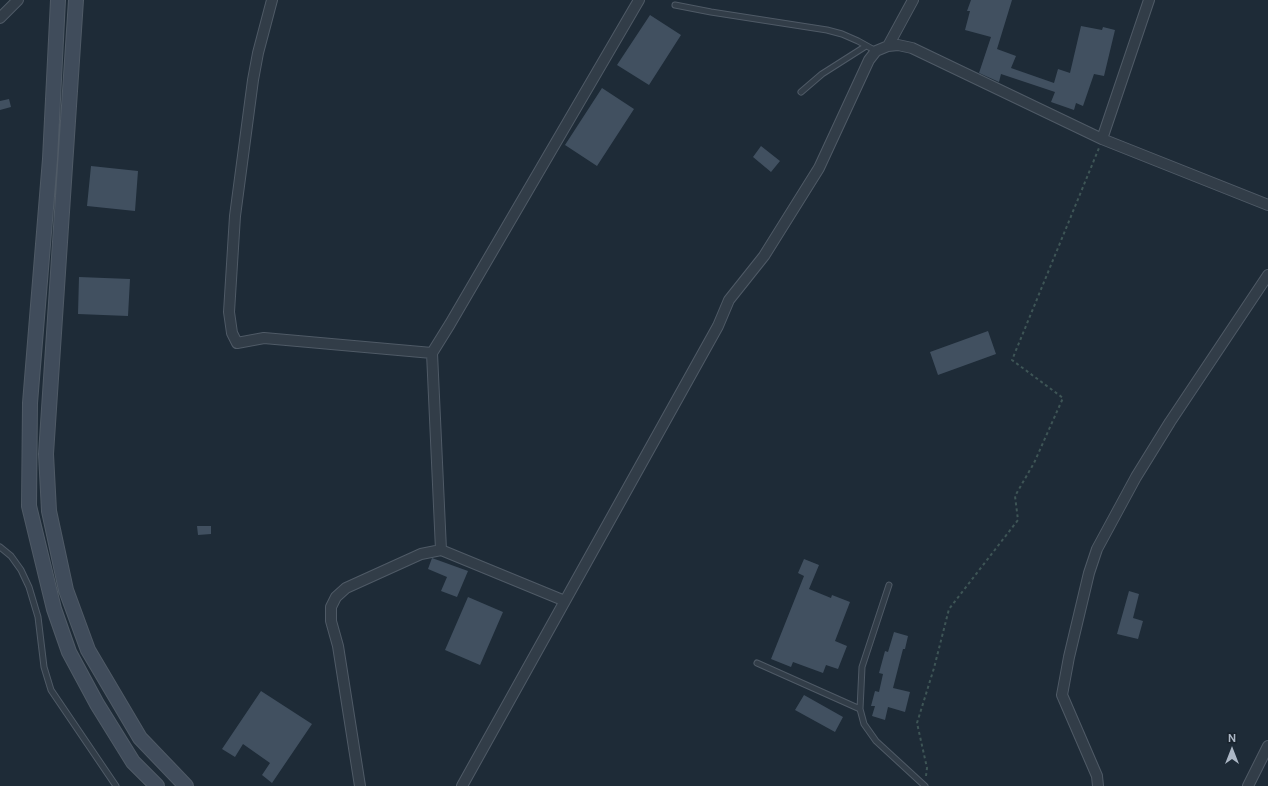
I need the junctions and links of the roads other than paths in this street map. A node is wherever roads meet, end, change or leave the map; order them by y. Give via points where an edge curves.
1 (18, 0) edge
2 (58, 0) edge
3 (76, 0) edge
4 (272, 0) edge
5 (639, 0) edge
6 (913, 0) edge
7 (1149, 0) edge
8 (675, 5) dead end
9 (0, 18) edge
10 (866, 46) junction
11 (888, 46) junction
12 (876, 51) junction
13 (801, 92) dead end
14 (1102, 139) junction
15 (1268, 205) edge
16 (1268, 275) edge
17 (432, 353) junction
18 (0, 547) edge
19 (441, 550) junction
20 (889, 585) dead end
21 (565, 600) junction
22 (757, 663) dead end
23 (860, 708) junction
24 (1268, 746) edge
25 (924, 785) edge
26 (116, 786) edge
27 (157, 786) edge
28 (186, 786) edge
29 (360, 786) edge
30 (462, 786) edge
31 (1098, 786) edge
32 (1248, 786) edge

1 - 9 street
2 - 27 main road via 50,159 30,403 29,506 54,609 69,652 133,762
3 - 28 main road via 46,454 49,511 66,590 88,650 140,738
4 - 17 street via 253,80 236,209 229,312 232,333 237,343 264,338
5 - 17 street
6 - 11 street
7 - 14 street
8 - 10 lane via 827,30
10 - 12 lane
10 - 13 lane via 822,74
11 - 12 street
11 - 14 street via 912,48
12 - 21 street via 869,60 819,168 764,256 729,300 718,326
14 - 15 street
16 - 31 street via 1170,422 1097,549 1093,561 1062,695 1097,776
17 - 19 street
18 - 26 lane via 11,556 29,586 38,617 44,667 51,690
19 - 21 street
19 - 29 street via 421,554 346,588 336,597 331,607 331,621 338,646
20 - 23 lane via 862,667
21 - 30 street
22 - 23 lane
23 - 25 lane via 864,724 876,741
24 - 32 street

